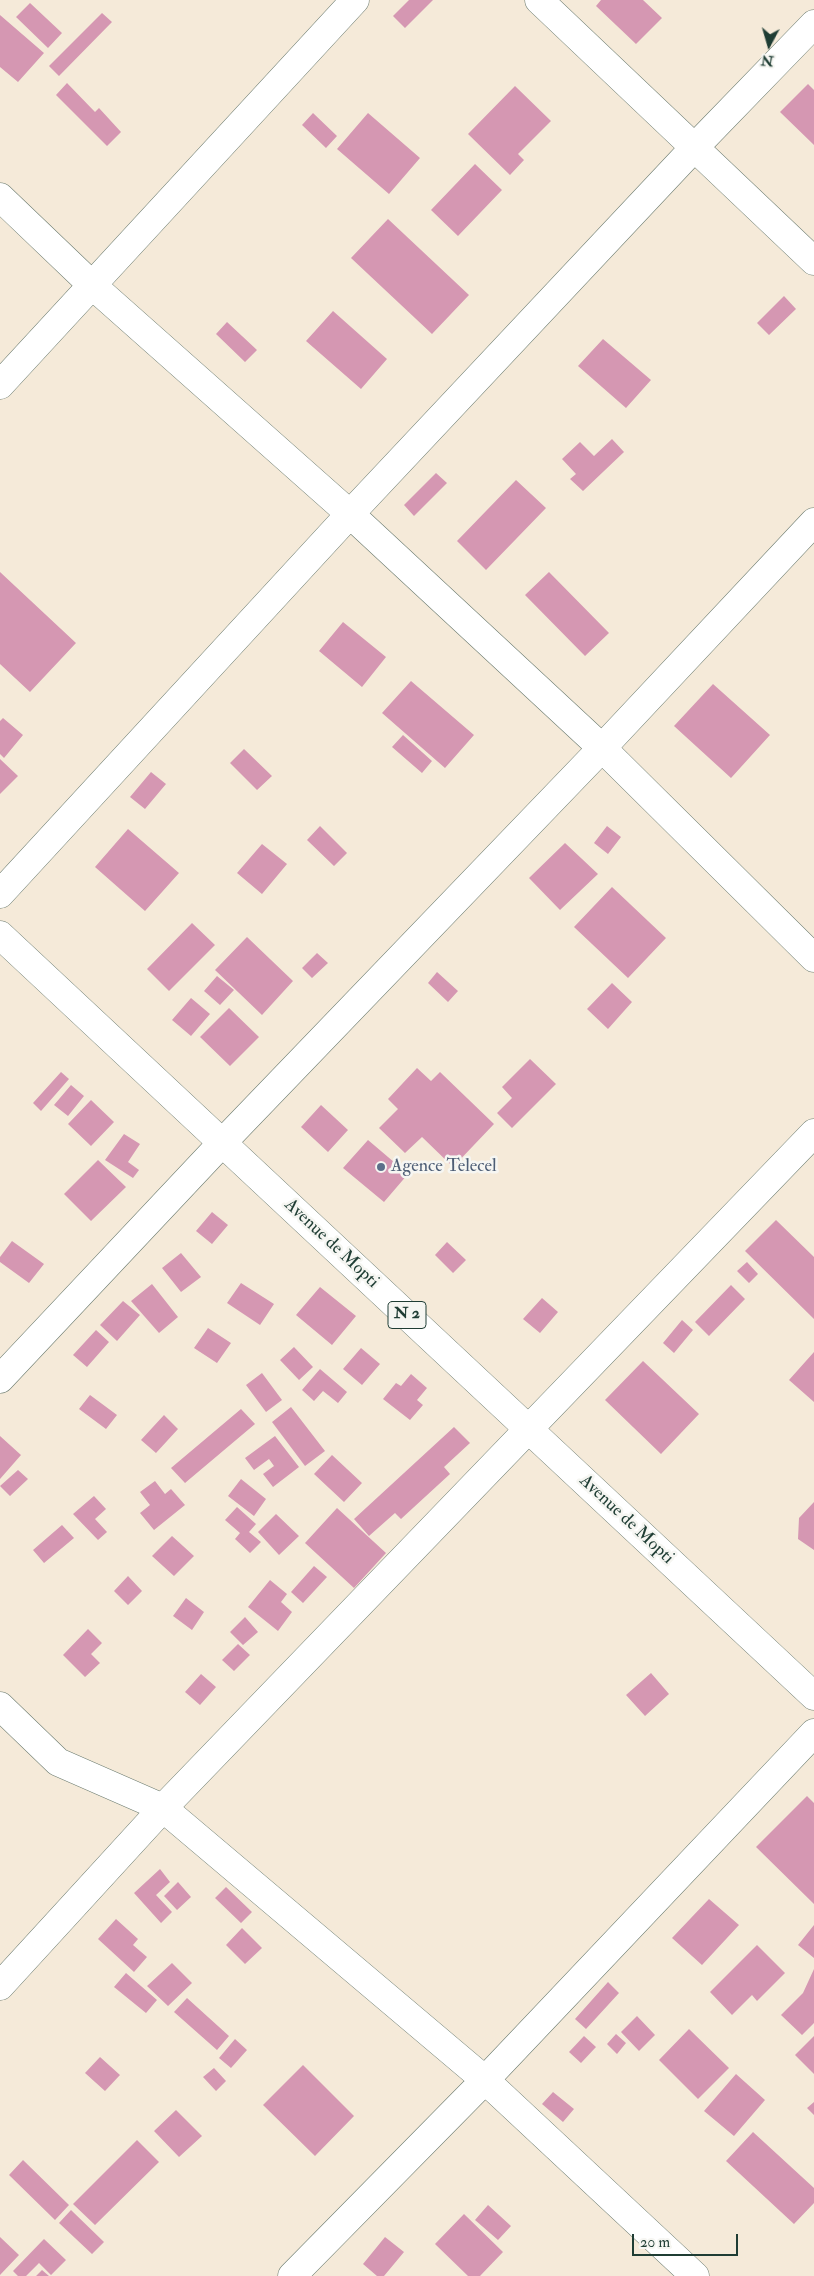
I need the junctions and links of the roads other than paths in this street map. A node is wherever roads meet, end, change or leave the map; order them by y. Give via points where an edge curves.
1 (354, 0) edge
2 (539, 0) edge
3 (814, 24) edge
4 (693, 149) junction
5 (0, 197) edge
6 (814, 261) edge
7 (93, 286) junction
8 (0, 386) edge
9 (350, 514) junction
10 (814, 522) edge
11 (602, 748) junction
12 (0, 894) edge
13 (0, 935) edge
14 (814, 958) edge
15 (814, 1133) edge
16 (222, 1143) junction
17 (0, 1379) edge
18 (528, 1428) junction
19 (814, 1696) edge
20 (0, 1706) edge
21 (814, 1732) edge
22 (162, 1808) junction
23 (0, 1986) edge
24 (485, 2080) junction
25 (292, 2276) edge
26 (695, 2276) edge

1 - 7 street
2 - 4 street
3 - 4 street
4 - 6 street
4 - 9 street
5 - 7 street
7 - 8 street
7 - 9 street
9 - 11 street
9 - 12 street
10 - 11 street
11 - 14 street
11 - 16 street
13 - 16 street, Avenue de Mopti / N 2
15 - 18 street
16 - 17 street
16 - 18 street, Avenue de Mopti / N 2
18 - 19 street, Avenue de Mopti / N 2
18 - 22 street
20 - 22 street via 58,1762
21 - 24 street
22 - 23 street
22 - 24 street
24 - 25 street
24 - 26 street

